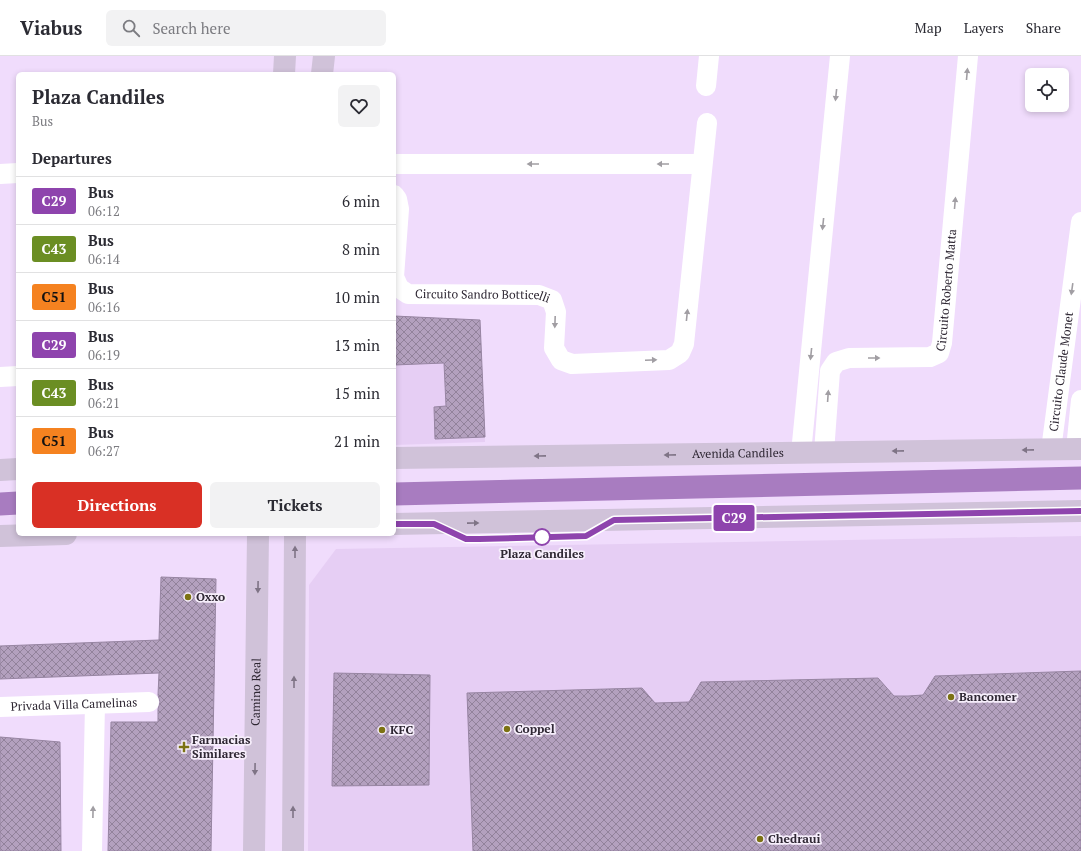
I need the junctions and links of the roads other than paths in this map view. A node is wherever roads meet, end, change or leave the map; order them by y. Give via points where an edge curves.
1 (285, 56) edge
2 (324, 56) edge
3 (708, 56) edge
4 (840, 56) edge
5 (968, 56) edge
6 (284, 72) edge
7 (322, 72) edge
8 (706, 86) dead end
9 (707, 123) dead end
10 (396, 164) edge
11 (702, 164) junction
12 (0, 174) edge
13 (16, 174) edge
14 (396, 198) edge
15 (1081, 222) edge
16 (396, 250) edge
17 (396, 281) edge
18 (16, 376) edge
19 (0, 377) edge
20 (1081, 400) edge
21 (1078, 449) edge
22 (1051, 450) junction
23 (824, 452) junction
24 (801, 453) junction
25 (396, 458) edge
26 (16, 469) edge
27 (0, 470) edge
28 (1081, 511) edge
29 (396, 524) edge
30 (0, 536) edge
31 (16, 536) edge
32 (258, 536) edge
33 (295, 536) edge
34 (149, 702) dead end
35 (95, 704) junction
36 (0, 707) edge
37 (92, 851) edge
38 (254, 851) edge
39 (293, 851) edge

1 - 6 main road
2 - 7 main road
3 - 8 street
4 -> 24 street
23 -> 5 street, Circuito Roberto Matta via 830,371 836,362 849,358 930,357 939,353 942,343
9 - 11 street, Circuito Sandro Botticelli
11 -> 10 street
17 -> 11 street, Circuito Sandro Botticelli via 399,288 408,294 539,295 552,300 556,312 554,348 560,360 572,364 669,360 680,354 684,344
12 - 13 street
14 -> 16 street, Circuito Sandro Botticelli via 399,209
15 -> 22 street, Circuito Claude Monet
18 - 19 street
20 - 21 street, Circuito Claude Monet
21 - 22 main road, Avenida Candiles
22 -> 23 main road, Avenida Candiles
23 - 24 main road, Avenida Candiles
24 -> 25 main road, Avenida Candiles
26 - 27 main road
29 -> 28 main road
30 - 31 main road
32 -> 38 main road, Camino Real
39 -> 33 main road
34 - 35 street, Privada Villa Camelinas
35 - 36 street, Privada Villa Camelinas
37 -> 35 street

